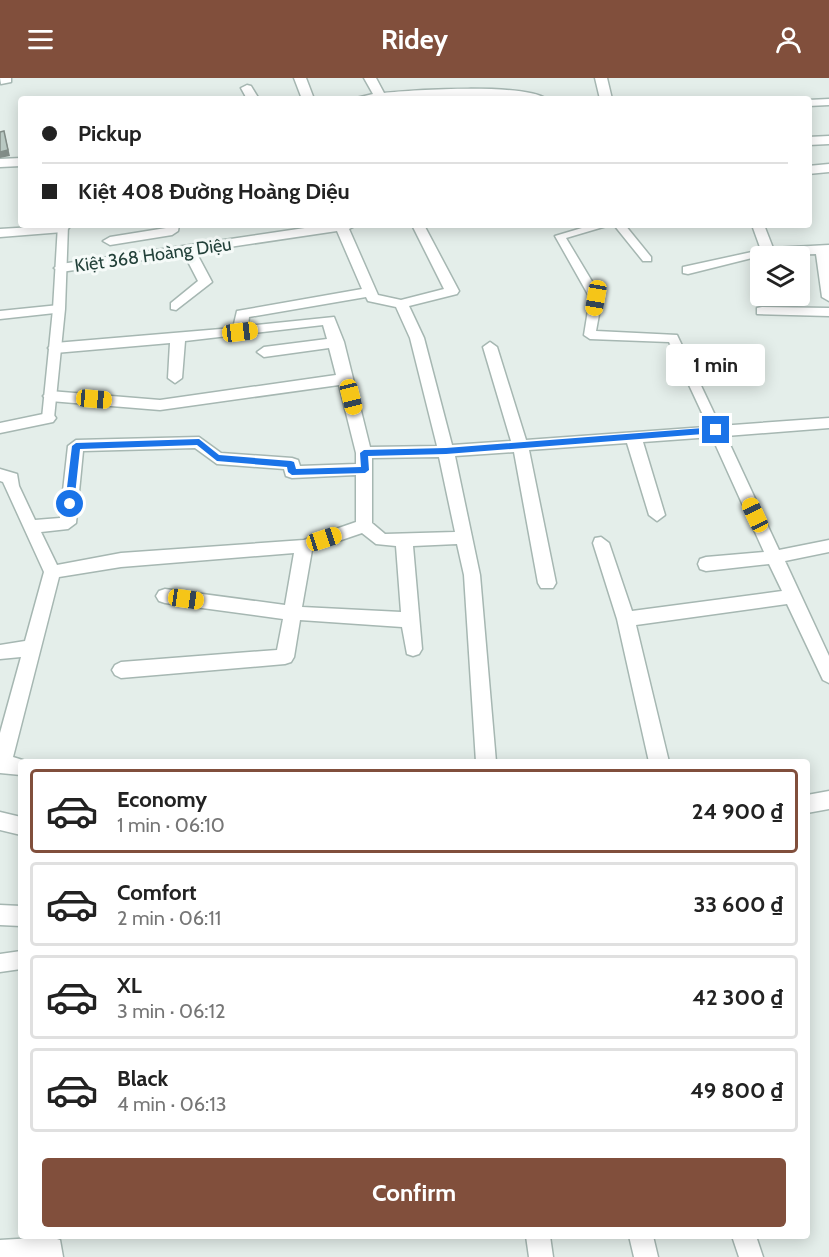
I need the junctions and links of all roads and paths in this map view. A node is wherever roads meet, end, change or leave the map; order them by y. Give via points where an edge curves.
1 (300, 78) edge
2 (370, 78) edge
3 (449, 78) edge
4 (601, 78) edge
5 (247, 88) dead end
6 (454, 90) junction
7 (486, 95) edge
8 (251, 96) edge
9 (307, 96) edge
10 (380, 96) joint
11 (605, 96) edge
12 (829, 102) edge
13 (812, 103) edge
14 (829, 140) edge
15 (812, 141) edge
16 (18, 162) edge
17 (0, 163) edge
18 (829, 168) edge
19 (812, 170) edge
20 (45, 228) edge
21 (63, 228) edge
22 (172, 228) edge
23 (256, 228) edge
24 (332, 228) edge
25 (346, 228) edge
26 (420, 228) edge
27 (593, 228) edge
28 (621, 228) edge
29 (759, 228) edge
30 (0, 233) edge
31 (258, 239) junction
32 (110, 241) dead end
33 (766, 246) edge
34 (189, 249) junction
35 (826, 249) edge
36 (810, 250) edge
37 (750, 256) edge
38 (647, 259) dead end
39 (61, 268) junction
40 (688, 270) dead end
41 (370, 292) junction
42 (829, 297) edge
43 (401, 304) junction
44 (176, 306) dead end
45 (59, 309) junction
46 (762, 311) dead end
47 (829, 312) edge
48 (0, 315) edge
49 (240, 332) junction
50 (178, 337) junction
51 (337, 342) junction
52 (490, 347) dead end
53 (55, 348) junction
54 (264, 352) dead end
55 (175, 378) dead end
56 (346, 379) junction
57 (50, 396) junction
58 (48, 418) joint
59 (829, 423) edge
60 (0, 428) edge
61 (716, 430) junction
62 (633, 436) junction
63 (520, 445) junction
64 (446, 451) junction
65 (365, 461) junction
66 (0, 475) edge
67 (657, 516) dead end
68 (364, 526) junction
69 (31, 527) junction
70 (464, 538) junction
71 (404, 539) junction
72 (601, 543) dead end
73 (304, 546) junction
74 (829, 546) edge
75 (775, 557) junction
76 (706, 564) dead end
77 (52, 572) junction
78 (547, 583) dead end
79 (165, 596) dead end
80 (792, 596) junction
81 (293, 614) junction
82 (626, 619) junction
83 (411, 620) junction
84 (31, 648) junction
85 (413, 649) dead end
86 (0, 652) edge
87 (121, 670) dead end
88 (829, 675) edge
89 (486, 759) edge
90 (657, 759) edge
91 (18, 766) edge
92 (829, 800) edge
93 (810, 803) edge
94 (0, 821) edge
95 (18, 825) edge
96 (0, 915) edge
97 (18, 916) edge
98 (18, 960) edge
99 (0, 963) edge
100 (538, 1239) edge
101 (642, 1239) edge
102 (745, 1239) edge
103 (0, 1252) edge
104 (51, 1257) edge
105 (541, 1257) edge
106 (646, 1257) edge
107 (751, 1257) edge

1 - 9 street
2 - 10 street
3 - 6 street
4 - 11 street
5 - 8 street
6 - 7 street
6 - 10 street
12 - 13 street
14 - 15 street
16 - 17 street
18 - 19 street
20 - 30 street
21 - 39 lane
22 - 32 street
23 - 31 street
24 - 31 street, Kiệt 368 Hoàng Diệu
25 - 41 street
26 - 43 street via 452,291
27 - 61 lane via 560,236 596,298 590,335 673,338
28 - 38 lane
29 - 33 street
31 - 34 street, Kiệt 368 Hoàng Diệu
34 - 39 street, Kiệt 368 Hoàng Diệu
34 - 44 street via 205,282
35 - 36 street
35 - 42 street
37 - 40 street
39 - 45 lane
41 - 43 street via 373,298
41 - 49 street via 242,314
43 - 64 street via 417,338
45 - 48 street
45 - 53 lane
46 - 47 street
49 - 50 street
49 - 51 street via 329,320
50 - 53 street
50 - 55 street
51 - 54 street
51 - 56 street
52 - 63 street
53 - 57 lane
56 - 57 street via 160,405
56 - 65 street
57 - 58 lane
58 - 60 street
59 - 61 street
61 - 62 street
61 - 75 street
62 - 63 street
62 - 67 street
63 - 64 street
63 - 78 street
64 - 65 street
64 - 70 street
65 - 68 street
65 - 69 street via 292,472 291,464 217,458 199,442 76,446 68,523
66 - 69 street via 11,478 11,486
68 - 71 street via 382,540
68 - 73 street
69 - 77 street
70 - 71 street
70 - 89 street via 471,575
71 - 83 street
72 - 82 street
73 - 77 street via 121,560
73 - 81 street
74 - 75 street
75 - 76 street
75 - 80 street
77 - 84 street
79 - 81 street
80 - 82 street
80 - 88 street
81 - 83 street
81 - 87 street via 285,657
82 - 90 street
83 - 85 street
84 - 86 street
84 - 91 street via 1,765
92 - 93 street
94 - 95 street
96 - 97 street
98 - 99 lane
100 - 105 street
101 - 106 street
102 - 107 street
103 - 104 street via 51,1249

